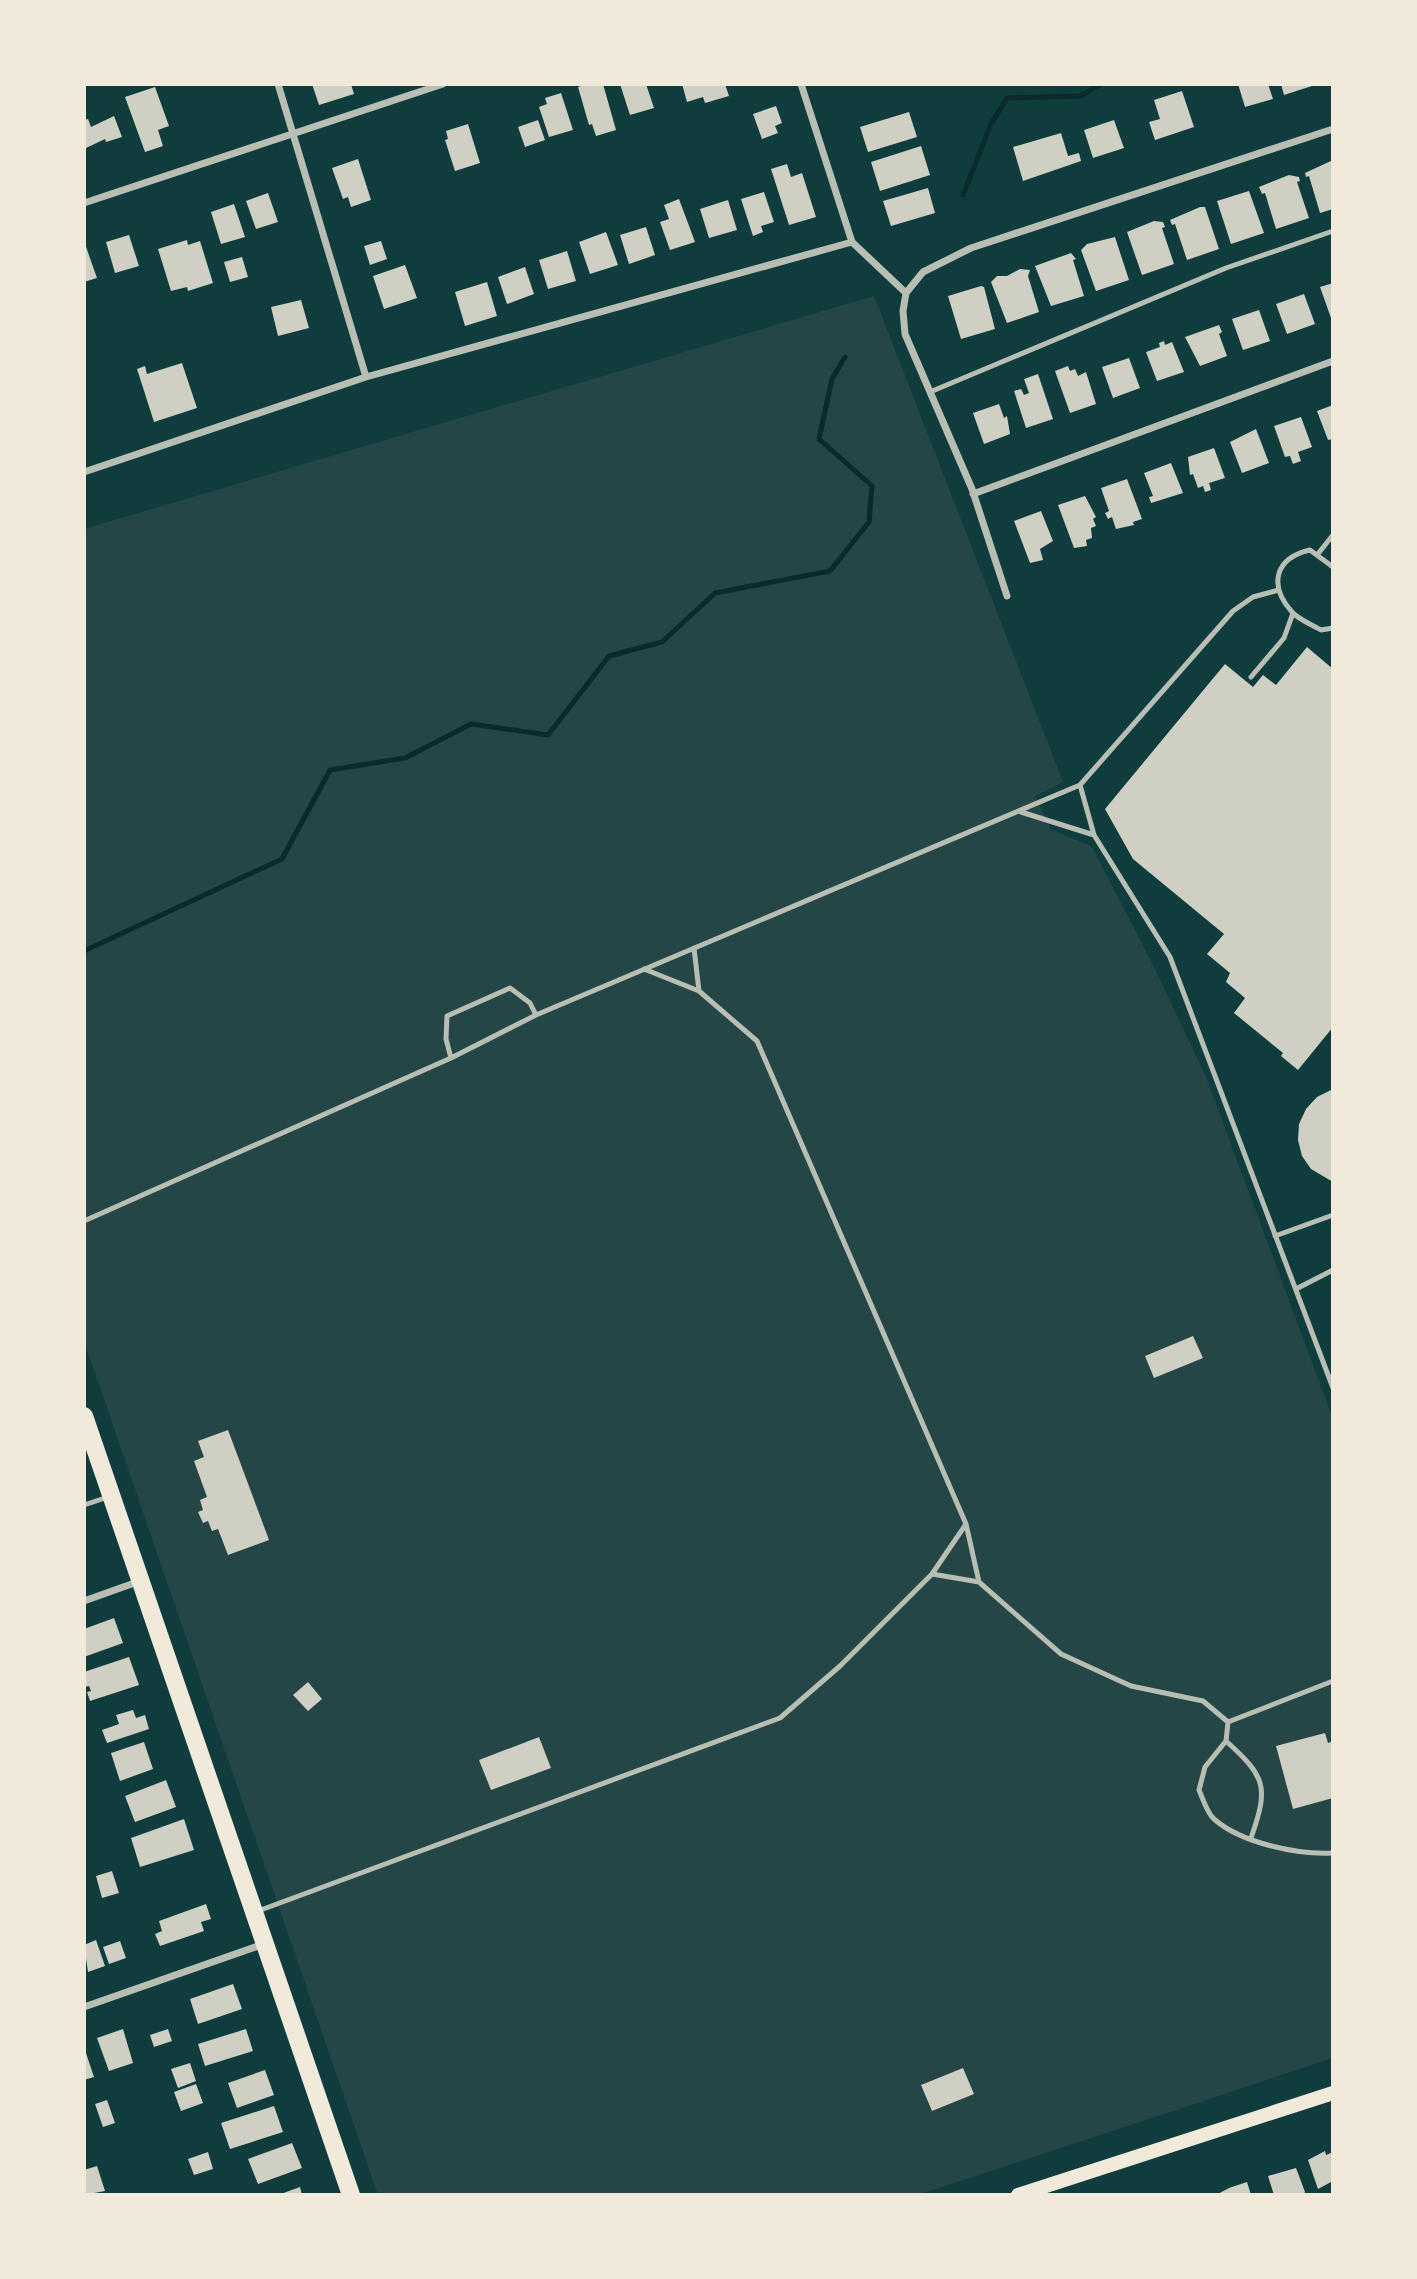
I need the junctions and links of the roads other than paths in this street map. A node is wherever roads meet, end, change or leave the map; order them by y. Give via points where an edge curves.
1 (278, 84) edge
2 (443, 84) edge
3 (801, 84) edge
4 (1333, 129) edge
5 (293, 133) junction
6 (84, 202) edge
7 (1333, 231) edge
8 (852, 242) junction
9 (906, 293) junction
10 (1333, 361) edge
11 (366, 377) junction
12 (930, 391) junction
13 (84, 472) edge
14 (973, 494) junction
15 (1333, 535) edge
16 (1317, 555) junction
17 (1333, 567) edge
18 (1279, 590) junction
19 (1007, 596) dead end
20 (1293, 613) junction
21 (1333, 628) edge
22 (1251, 677) dead end
23 (1080, 785) junction
24 (1021, 812) junction
25 (1094, 835) junction
26 (694, 948) junction
27 (644, 969) junction
28 (699, 991) junction
29 (536, 1015) junction
30 (451, 1058) junction
31 (1333, 1215) edge
32 (84, 1221) edge
33 (1275, 1236) junction
34 (1333, 1270) edge
35 (1296, 1289) junction
36 (1333, 1388) edge
37 (84, 1416) edge
38 (111, 1496) junction
39 (84, 1505) edge
40 (966, 1524) junction
41 (932, 1574) junction
42 (140, 1581) junction
43 (979, 1582) junction
44 (84, 1601) edge
45 (1333, 1681) edge
46 (1228, 1722) junction
47 (1226, 1741) junction
48 (1251, 1838) junction
49 (1333, 1853) edge
50 (254, 1913) junction
51 (264, 1944) junction
52 (84, 2007) edge
53 (1333, 2093) edge
54 (351, 2195) edge
55 (1018, 2195) edge

1 - 5 street
2 - 5 street
3 - 8 street
4 - 9 street via 971,248 923,272
5 - 6 street
5 - 11 street
7 - 12 lane via 1226,268
8 - 9 street
8 - 11 street
9 - 12 street via 905,334
10 - 14 street
11 - 13 street
12 - 14 street
14 - 19 street
15 - 16 lane
16 - 17 lane
16 - 18 lane via 1310,550 1291,554 1280,567
18 - 20 lane
18 - 23 lane via 1253,597 1233,611
20 - 21 lane via 1321,630
20 - 22 lane via 1284,638
23 - 24 lane
23 - 25 lane
24 - 25 lane
24 - 26 lane
25 - 33 lane via 1170,957
26 - 27 lane
26 - 28 lane
27 - 28 lane
27 - 29 lane
28 - 40 lane via 757,1041
29 - 30 lane
29 - 30 lane via 530,1003 510,988 447,1016
30 - 32 lane
31 - 33 lane
33 - 35 lane
34 - 35 lane
35 - 36 lane
37 - 38 main road
38 - 39 lane
38 - 42 main road
40 - 41 lane
40 - 43 lane
41 - 43 lane
41 - 50 lane via 840,1666 780,1718
42 - 44 street
42 - 50 main road
43 - 46 lane via 1061,1654 1131,1686 1203,1701
45 - 46 lane
46 - 47 lane
47 - 48 lane via 1252,1764 1261,1782 1262,1807
47 - 48 lane via 1205,1767 1199,1790 1212,1818
48 - 49 lane via 1288,1850
50 - 51 main road
51 - 52 street
51 - 54 main road
53 - 55 main road

